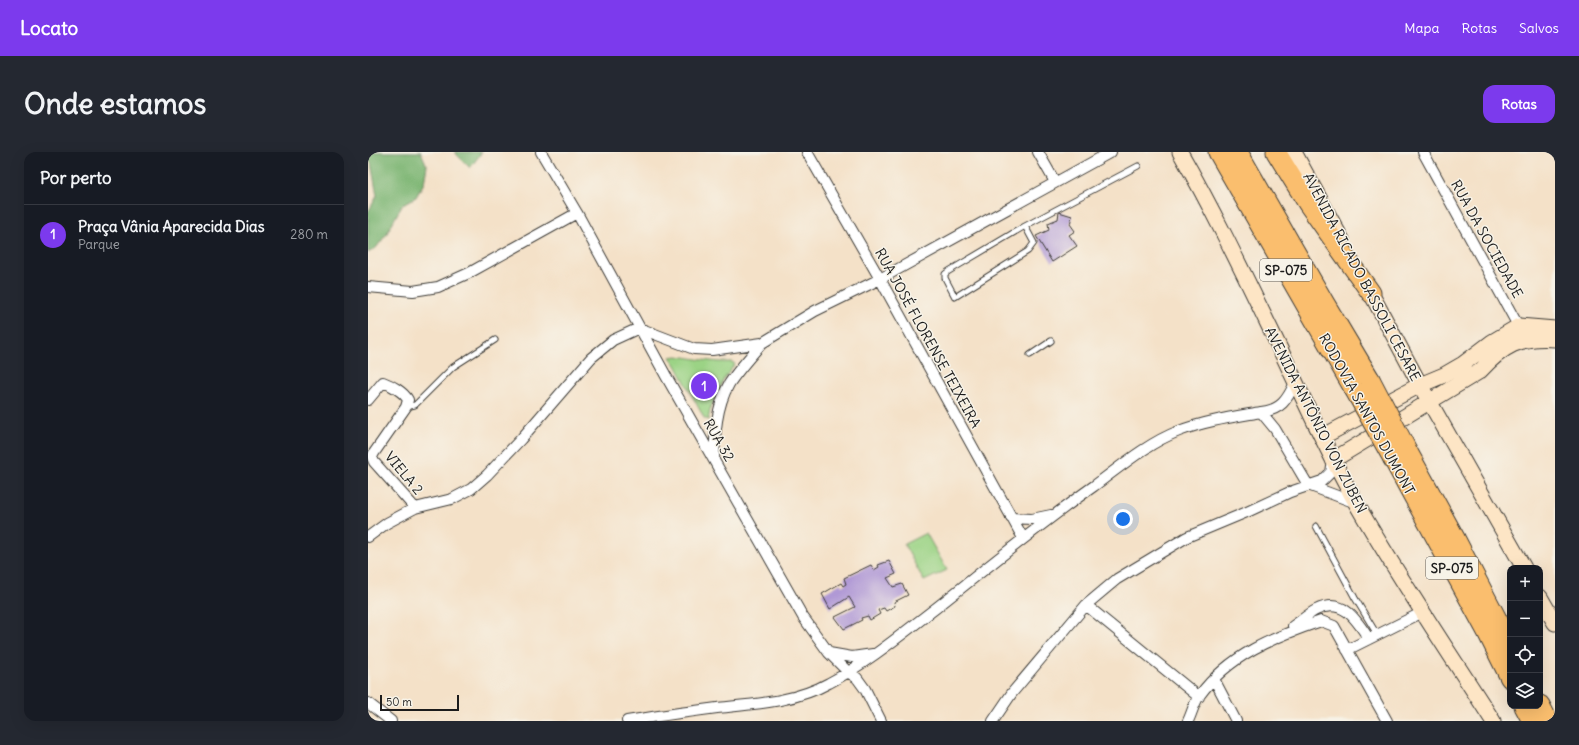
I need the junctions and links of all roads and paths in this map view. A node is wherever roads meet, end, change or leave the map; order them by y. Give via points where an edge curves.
1 (541, 152) edge
2 (807, 152) edge
3 (1038, 152) edge
4 (1111, 152) edge
5 (1180, 152) edge
6 (1218, 152) edge
7 (1238, 152) edge
8 (1276, 152) edge
9 (1294, 152) edge
10 (1423, 152) edge
11 (1138, 166) dead end
12 (1055, 182) junction
13 (578, 213) junction
14 (1025, 226) junction
15 (880, 279) junction
16 (368, 287) edge
17 (1371, 293) junction
18 (639, 328) junction
19 (1555, 330) edge
20 (1522, 333) junction
21 (495, 340) dead end
22 (1555, 340) edge
23 (1051, 341) dead end
24 (762, 343) junction
25 (1030, 355) dead end
26 (1295, 383) junction
27 (1420, 385) junction
28 (368, 400) edge
29 (1430, 402) junction
30 (406, 407) junction
31 (1261, 412) junction
32 (1322, 437) junction
33 (1401, 456) junction
34 (714, 460) junction
35 (1333, 460) junction
36 (1308, 485) junction
37 (1356, 503) junction
38 (415, 508) junction
39 (1057, 513) junction
40 (1011, 518) junction
41 (1316, 526) dead end
42 (368, 537) edge
43 (1023, 538) junction
44 (1522, 565) edge
45 (1542, 601) edge
46 (1086, 604) junction
47 (1423, 612) junction
48 (1555, 623) edge
49 (1284, 633) junction
50 (1373, 637) junction
51 (1507, 638) edge
52 (1347, 650) junction
53 (829, 653) junction
54 (874, 654) junction
55 (848, 672) junction
56 (1508, 673) edge
57 (1214, 679) junction
58 (1198, 697) junction
59 (368, 703) edge
60 (1526, 709) edge
61 (1542, 709) edge
62 (391, 721) edge
63 (627, 721) edge
64 (881, 721) edge
65 (993, 721) edge
66 (1188, 721) edge
67 (1236, 721) edge
68 (1387, 721) edge
69 (1494, 721) edge
70 (1532, 721) edge
71 (1548, 721) edge

1 - 13 street, RUA 32
2 - 15 street, RUA JOSÉ FLORENSE TEIXEIRA
3 - 12 street
4 - 12 street
5 - 26 street, AVENIDA ANTÔNIO VON ZUBEN via 1248,283
6 - 33 highway, RODOVIA SANTOS DUMONT / SP-075, bridge via 1354,389
7 - 33 highway, RODOVIA SANTOS DUMONT / SP-075, bridge via 1370,379
8 - 17 highway via 1308,204
9 - 17 street, AVENIDA RICADO BASSOLI CESARE
10 - 20 street, RUA DA SOCIEDADE
11 - 14 lane
12 - 15 street
13 - 16 street via 469,273 438,287 413,291
13 - 18 street, RUA 32
14 - 14 lane via 946,274 945,278 955,296 1028,251 1034,244
15 - 24 street via 815,311
15 - 40 street, RUA JOSÉ FLORENSE TEIXEIRA
17 - 27 street, AVENIDA RICADO BASSOLI CESARE
18 - 24 street via 694,348 712,350
18 - 34 street, RUA 32
18 - 38 street via 613,340 591,358 521,439 488,475 471,489 452,499
19 - 20 street
20 - 22 street
20 - 27 street via 1492,342 1463,364
20 - 29 street via 1480,371
21 - 30 lane via 453,367 415,405
23 - 25 lane
24 - 34 street via 729,385 720,406
26 - 31 street via 1281,405 1272,411
26 - 32 street, AVENIDA ANTÔNIO VON ZUBEN
27 - 29 street, AVENIDA RICADO BASSOLI CESARE
27 - 32 street
28 - 30 street via 381,384 385,383 406,397
29 - 35 street
29 - 44 street, AVENIDA RICADO BASSOLI CESARE
30 - 38 street, VIELA 2 via 372,457
31 - 36 street via 1275,429
31 - 39 street via 1203,423 1152,443
32 - 35 street, AVENIDA ANTÔNIO VON ZUBEN
33 - 51 highway, RODOVIA SANTOS DUMONT / SP-075 via 1455,538
33 - 56 highway, RODOVIA SANTOS DUMONT / SP-075
34 - 53 street, RUA 32 via 804,617
35 - 36 street via 1327,478
35 - 37 street, AVENIDA ANTÔNIO VON ZUBEN
36 - 37 street
36 - 46 street via 1187,537 1117,579
37 - 47 street, AVENIDA ANTÔNIO VON ZUBEN
38 - 42 street
39 - 40 street via 1032,519
39 - 43 street
40 - 43 street, RUA JOSÉ FLORENSE TEIXEIRA
41 - 50 lane
43 - 54 street
45 - 48 street
46 - 58 street
46 - 65 street via 1012,693
47 - 50 street
47 - 69 street, AVENIDA ANTÔNIO VON ZUBEN
49 - 50 street via 1316,610 1331,605 1342,607
49 - 52 street via 1321,621 1334,626
49 - 57 street via 1251,649
50 - 52 street
52 - 68 street
53 - 54 street via 852,657
53 - 55 street, RUA 32
54 - 55 street
55 - 63 street via 804,695 764,703
55 - 64 street, RUA 32 via 857,678 865,689
57 - 58 street
57 - 67 street
58 - 66 street
59 - 62 street
60 - 70 highway
61 - 71 highway

